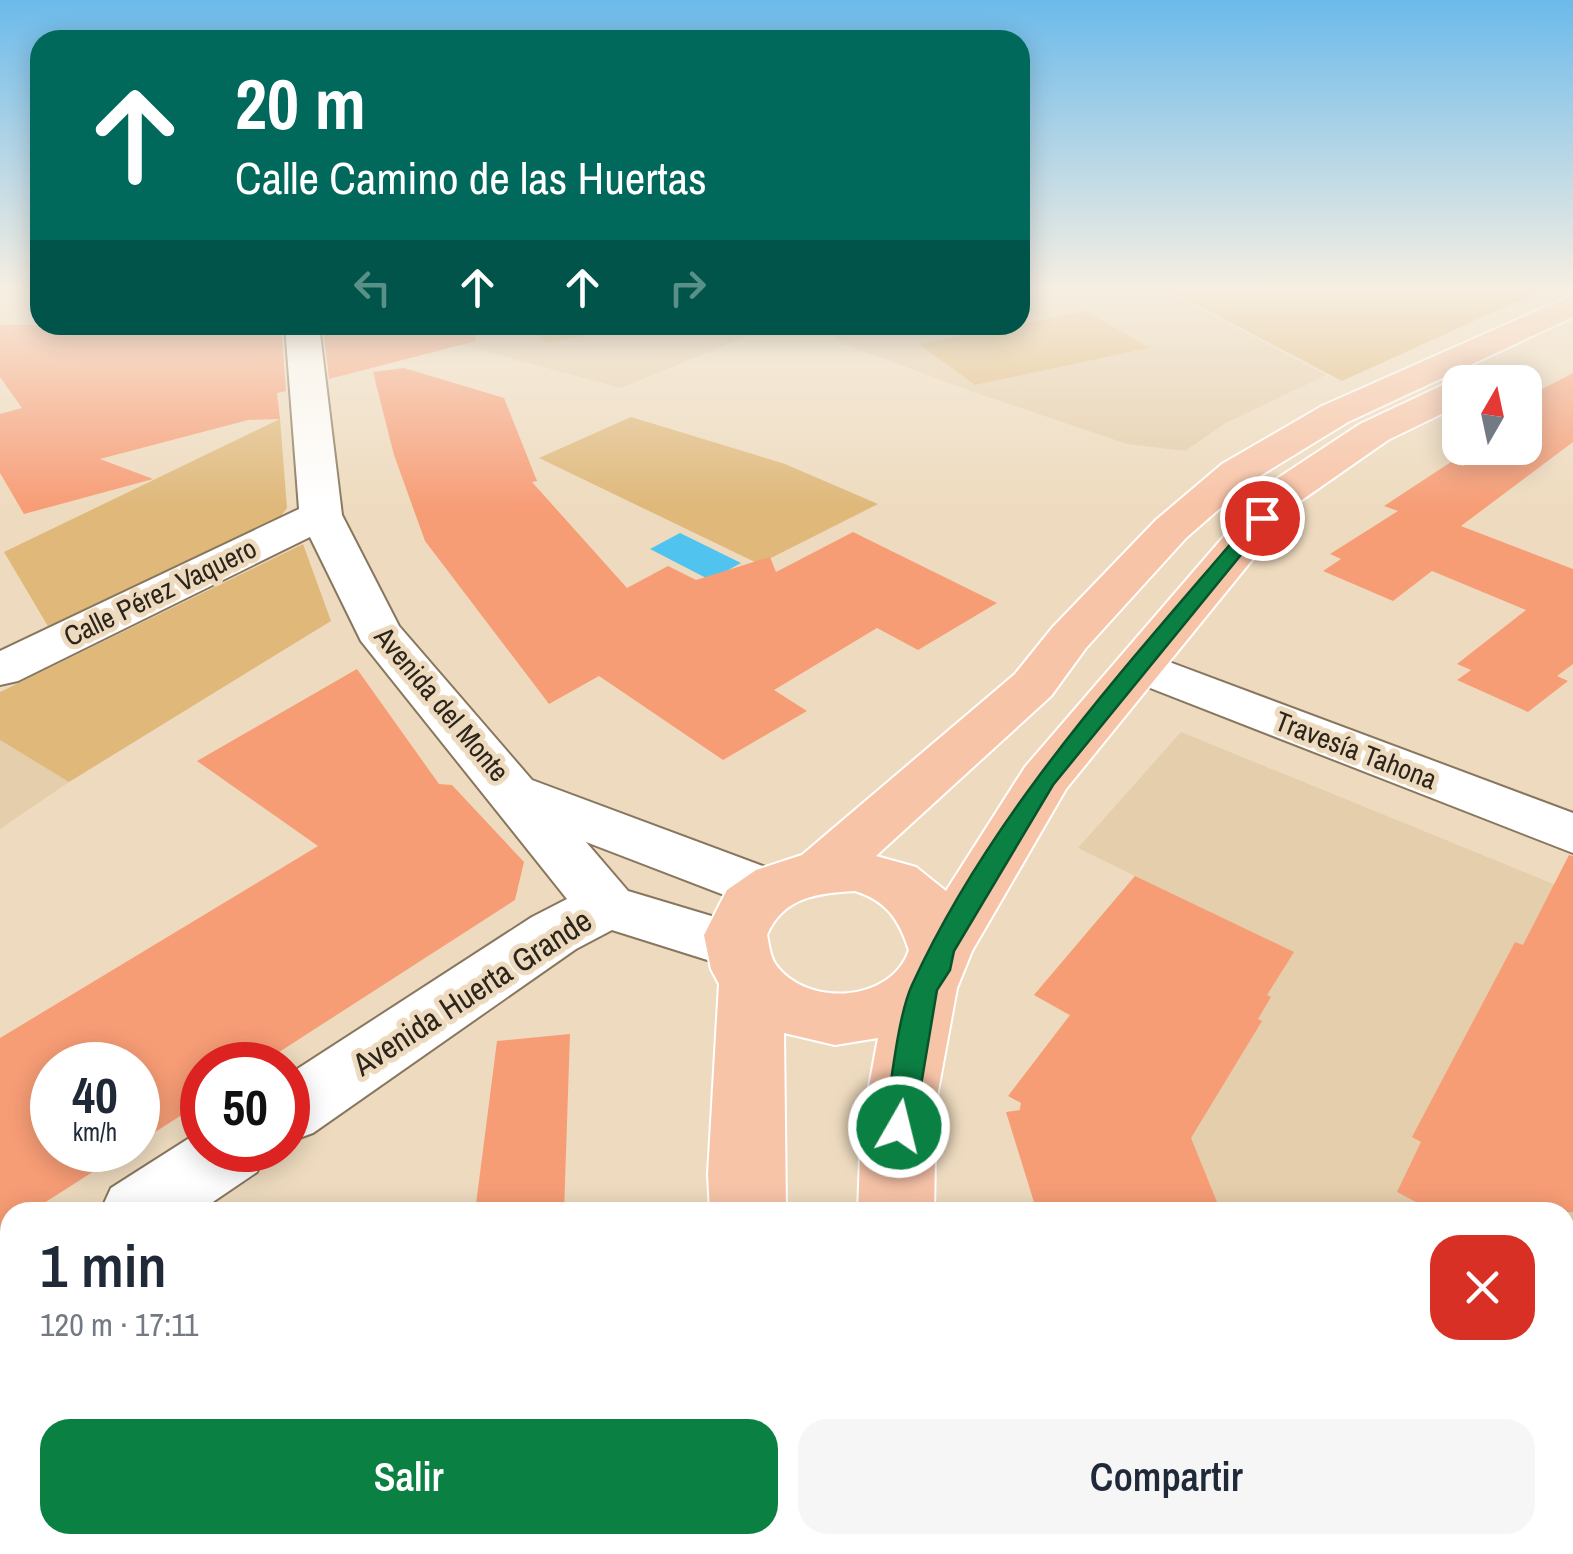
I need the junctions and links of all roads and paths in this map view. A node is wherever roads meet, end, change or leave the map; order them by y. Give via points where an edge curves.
1 (306, 362) edge
2 (1449, 362) edge
3 (1442, 400) edge
4 (321, 515) junction
5 (6, 655) edge
6 (1140, 666) junction
7 (517, 794) junction
8 (1573, 834) edge
9 (824, 870) junction
10 (766, 890) junction
11 (606, 906) junction
12 (744, 964) junction
13 (933, 969) junction
14 (310, 1097) edge
15 (198, 1172) edge
16 (153, 1202) edge
17 (747, 1202) edge
18 (897, 1202) edge

1 - 4 street, Avenida del Monte
2 - 9 main road via 1336,414 1236,473 1171,529 1033,685
3 - 6 main road via 1374,432 1284,493
4 - 5 street, Calle Pérez Vaquero
4 - 7 street, Avenida del Monte via 378,631
6 - 8 street, Travesía Tahona
6 - 13 main road via 1044,780
7 - 10 street, Avenida del Monte
7 - 11 street, Avenida del Monte
9 - 10 main road
9 - 13 main road via 853,870 907,888 927,906 938,928
10 - 12 main road via 744,915
11 - 12 street
11 - 14 street, Avenida Huerta Grande via 554,933
12 - 13 main road via 774,1001 838,1019 901,1005
12 - 17 main road
13 - 18 main road via 902,1098
15 - 16 street

